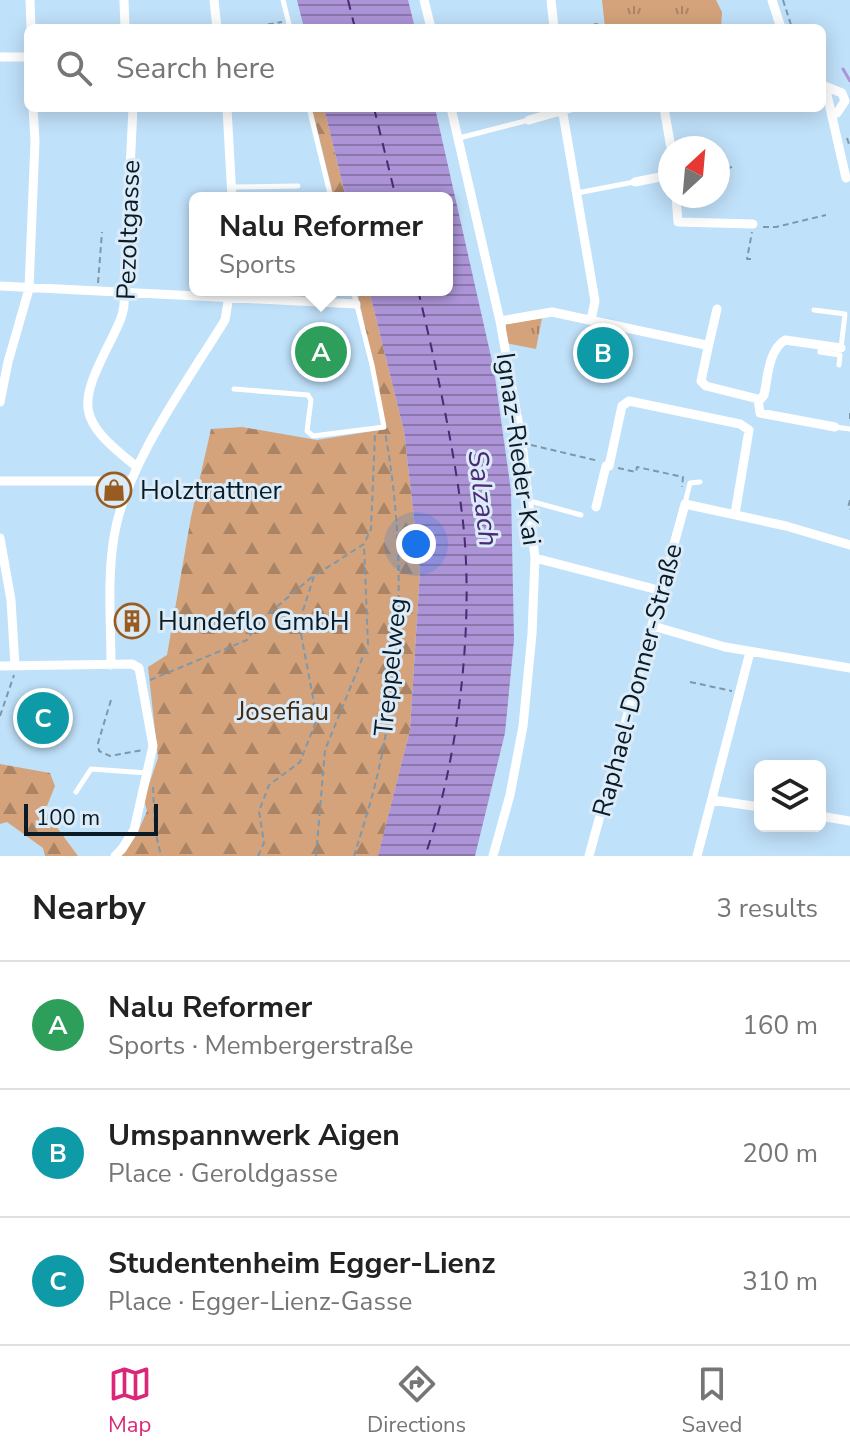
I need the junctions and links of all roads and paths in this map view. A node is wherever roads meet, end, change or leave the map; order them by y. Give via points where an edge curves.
1 (30, 0) edge
2 (124, 0) edge
3 (214, 0) edge
4 (283, 0) edge
5 (424, 0) edge
6 (551, 0) edge
7 (772, 0) edge
8 (783, 0) edge
9 (31, 24) edge
10 (125, 24) edge
11 (217, 24) edge
12 (289, 24) edge
13 (430, 24) edge
14 (554, 24) edge
15 (780, 24) edge
16 (791, 24) edge
17 (0, 57) edge
18 (24, 57) edge
19 (826, 87) edge
20 (826, 94) edge
21 (33, 112) edge
22 (133, 112) edge
23 (227, 112) edge
24 (310, 112) edge
25 (452, 112) edge
26 (555, 112) edge
27 (565, 112) edge
28 (665, 112) edge
29 (837, 113) dead end
30 (529, 120) joint
31 (669, 136) edge
32 (459, 138) junction
33 (658, 177) edge
34 (846, 178) dead end
35 (635, 182) joint
36 (298, 186) dead end
37 (231, 192) edge
38 (241, 192) edge
39 (330, 192) edge
40 (576, 193) junction
41 (677, 208) edge
42 (826, 215) dead end
43 (753, 224) junction
44 (102, 232) dead end
45 (751, 259) dead end
46 (0, 286) edge
47 (29, 289) junction
48 (97, 292) junction
49 (124, 293) junction
50 (189, 294) edge
51 (230, 296) edge
52 (255, 296) edge
53 (354, 296) edge
54 (356, 304) junction
55 (717, 309) dead end
56 (814, 310) dead end
57 (591, 320) junction
58 (500, 321) junction
59 (821, 346) junction
60 (708, 348) junction
61 (841, 348) joint
62 (839, 365) dead end
63 (234, 389) dead end
64 (759, 401) junction
65 (0, 402) edge
66 (759, 413) junction
67 (850, 413) edge
68 (850, 423) edge
69 (384, 427) junction
70 (835, 427) joint
71 (747, 428) junction
72 (375, 429) junction
73 (850, 429) edge
74 (522, 443) junction
75 (607, 466) junction
76 (137, 467) junction
77 (0, 481) edge
78 (130, 481) junction
79 (700, 482) dead end
80 (688, 488) junction
81 (850, 500) edge
82 (530, 501) junction
83 (685, 504) junction
84 (596, 507) dead end
85 (850, 509) edge
86 (735, 514) junction
87 (581, 515) dead end
88 (0, 538) edge
89 (364, 544) junction
90 (850, 545) edge
91 (535, 558) junction
92 (314, 576) junction
93 (662, 591) junction
94 (653, 626) junction
95 (750, 652) junction
96 (111, 665) junction
97 (0, 666) edge
98 (15, 666) junction
99 (850, 668) edge
100 (690, 682) dead end
101 (142, 683) junction
102 (740, 692) junction
103 (111, 700) dead end
104 (0, 716) edge
105 (153, 746) junction
106 (148, 773) junction
107 (153, 786) dead end
108 (76, 792) dead end
109 (712, 800) junction
110 (754, 806) edge
111 (826, 817) edge
112 (850, 821) edge
113 (115, 856) edge
114 (161, 856) edge
115 (258, 856) edge
116 (316, 856) edge
117 (354, 856) edge
118 (493, 856) edge
119 (589, 856) edge
120 (697, 856) edge

1 - 9 street
2 - 10 street
3 - 11 street
4 - 12 lane
5 - 13 street
6 - 14 street
7 - 15 street
8 - 16 path
17 - 18 street
19 - 29 street via 842,93 845,101
20 - 34 street
21 - 47 street
22 - 49 street, Pezoltgasse
23 - 37 street
24 - 39 lane
25 - 32 street, Ignaz-Rieder-Kai
26 - 30 street
27 - 40 street
28 - 31 street
30 - 32 lane
32 - 58 street, Ignaz-Rieder-Kai
33 - 35 street
35 - 40 lane
36 - 38 lane
40 - 57 street via 595,301
41 - 43 street via 678,222
42 - 43 path via 776,227
43 - 45 path
44 - 48 path
46 - 47 street
47 - 48 street
47 - 65 street
48 - 49 street
49 - 50 street
49 - 76 street, Pezoltgasse via 126,310 91,380 86,404 93,426 108,445
51 - 76 street via 225,320
52 - 54 street
53 - 54 lane
54 - 69 lane
55 - 60 street
56 - 61 lane via 845,314
57 - 58 street via 552,312
57 - 60 street
58 - 74 street, Ignaz-Rieder-Kai
59 - 61 street
59 - 62 lane via 820,352 840,355
59 - 64 street via 785,340 780,344
60 - 64 street via 703,384
63 - 72 lane via 308,395 307,431 313,436
64 - 66 street
66 - 70 street
66 - 71 street
67 - 68 path
69 - 72 lane
69 - 117 path, Treppelweg via 399,538 397,613 391,698 375,785
70 - 73 lane
71 - 75 street via 629,401 622,406
71 - 86 street via 751,433
72 - 89 path via 371,529
74 - 75 path
74 - 82 street, Ignaz-Rieder-Kai
75 - 80 path via 683,477 681,486
75 - 84 street
76 - 78 street
77 - 78 street
78 - 96 street via 110,564
79 - 80 lane
80 - 83 lane
81 - 85 path
82 - 87 lane
82 - 91 street, Ignaz-Rieder-Kai
83 - 86 street
83 - 93 street, Raphael-Donner-Straße
86 - 90 street
88 - 98 street
89 - 92 path
89 - 116 path via 368,644 325,750
91 - 93 street
91 - 118 street, Ignaz-Rieder-Kai via 523,726
92 - 101 path via 260,621 247,640
92 - 115 path via 299,623 317,719 300,762 269,785 259,811 264,843
93 - 94 street, Raphael-Donner-Straße
94 - 95 street
94 - 119 street, Raphael-Donner-Straße
95 - 99 street
95 - 102 street
96 - 98 street
96 - 101 street via 139,668
97 - 98 street
98 - 104 path
100 - 102 path
101 - 105 street
102 - 109 street
103 - 105 path via 99,751 110,756
105 - 106 street
106 - 108 lane via 91,769
106 - 113 street via 134,830
107 - 114 path
109 - 110 street
109 - 120 street
111 - 112 street

